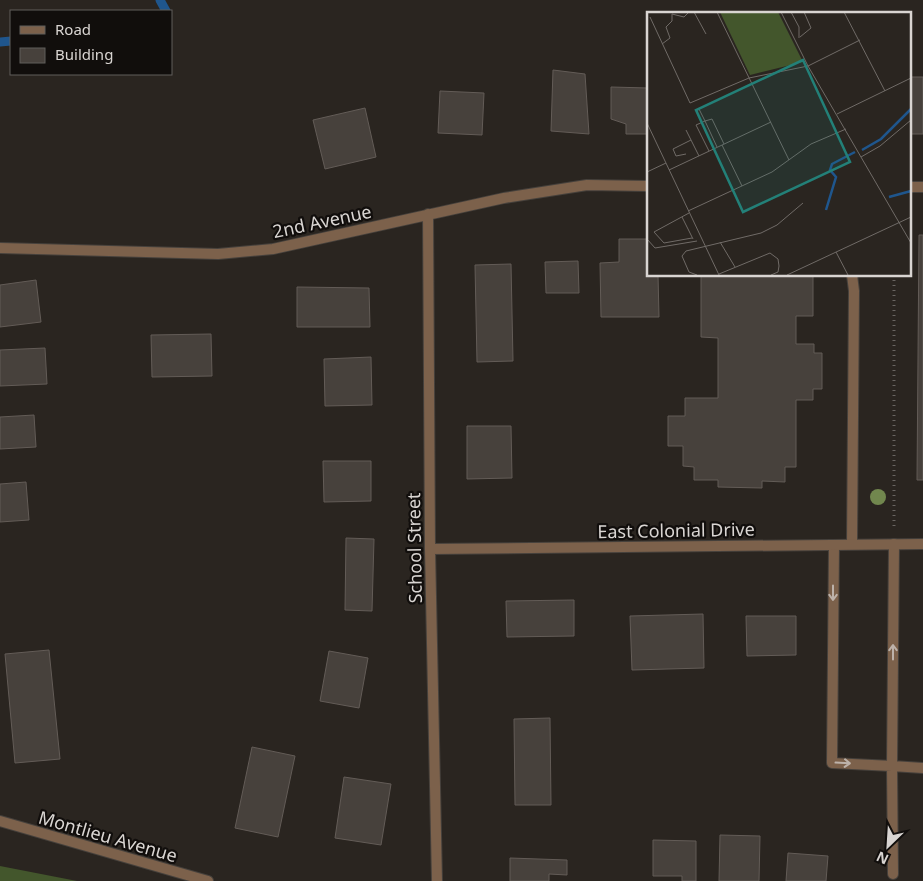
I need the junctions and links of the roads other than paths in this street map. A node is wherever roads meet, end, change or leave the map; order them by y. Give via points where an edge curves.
1 (647, 186) edge
2 (910, 187) edge
3 (923, 187) edge
4 (428, 214) junction
5 (0, 248) edge
6 (852, 276) edge
7 (834, 544) junction
8 (852, 544) junction
9 (894, 544) junction
10 (923, 544) edge
11 (430, 549) junction
12 (892, 766) junction
13 (923, 768) edge
14 (0, 821) edge
15 (893, 874) dead end
16 (208, 881) edge
17 (437, 881) edge

1 - 4 street, 2nd Avenue via 586,185
2 - 3 street
4 - 5 street, 2nd Avenue via 273,248 218,254
4 - 11 street, School Street
6 - 8 street
7 - 8 street, East Colonial Drive
7 - 11 street, East Colonial Drive
7 -> 12 street via 832,763
8 - 9 street, East Colonial Drive
9 - 10 street, East Colonial Drive
12 -> 9 street
11 - 17 street, School Street
12 - 13 street
12 - 15 street
14 - 16 street, Montlieu Avenue

